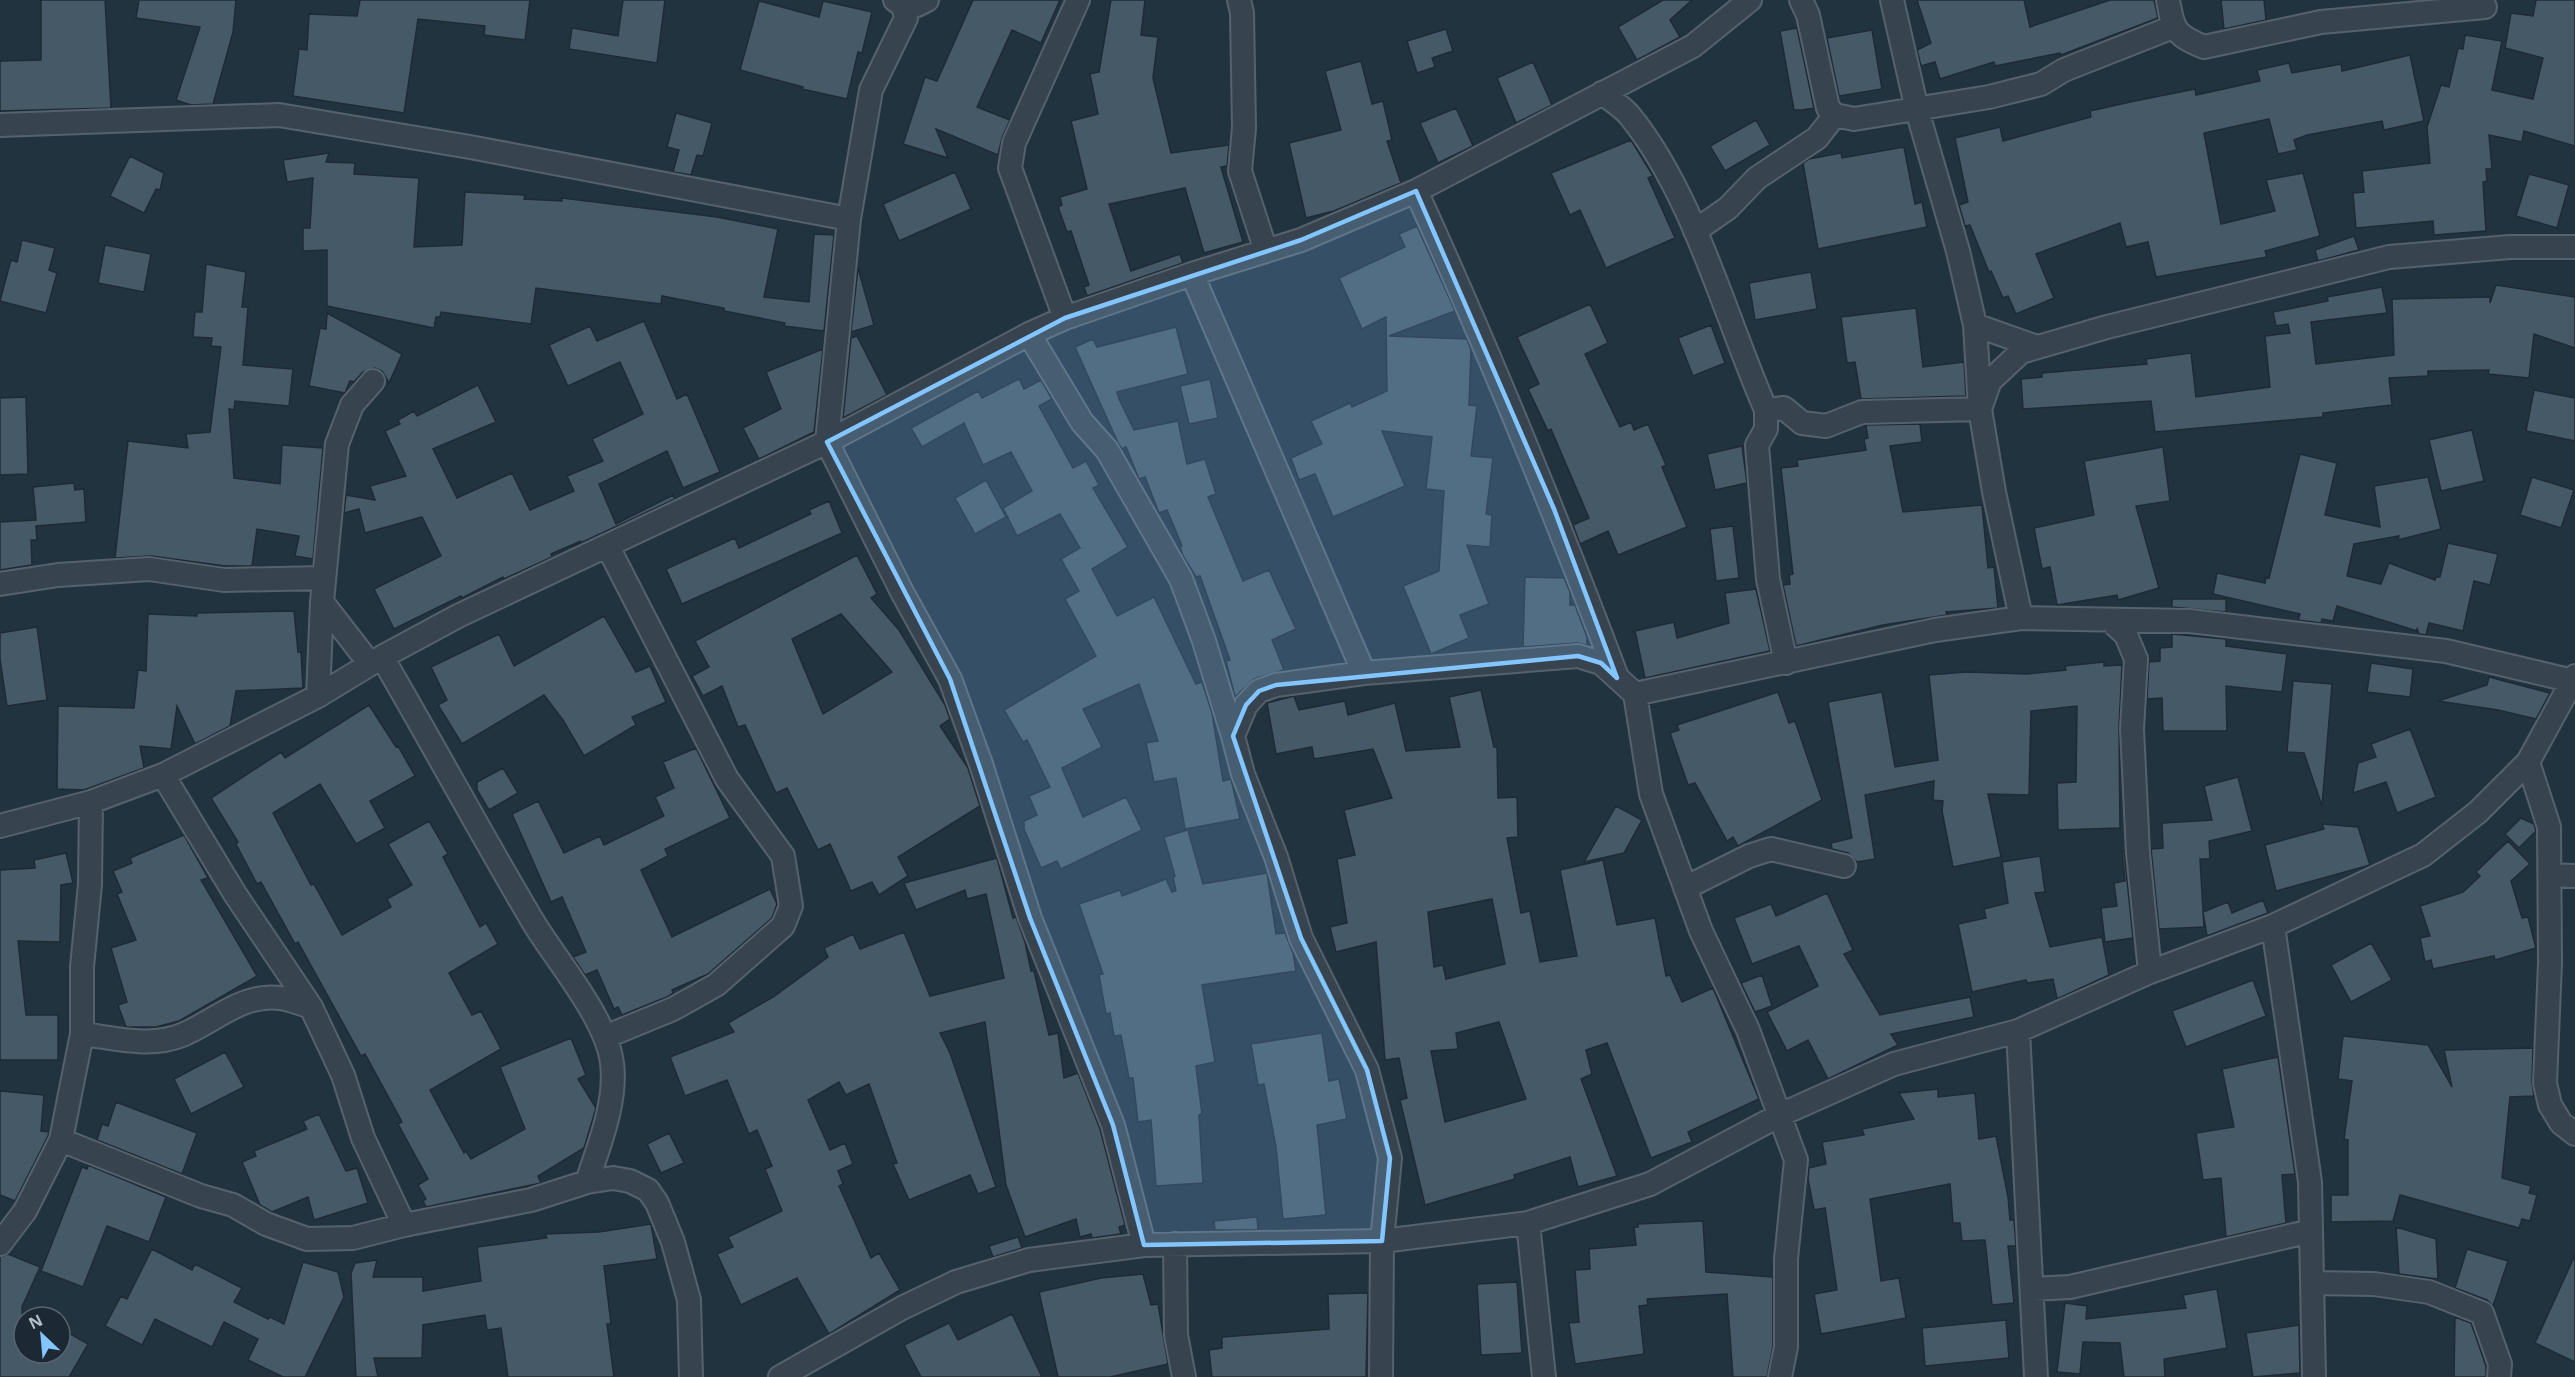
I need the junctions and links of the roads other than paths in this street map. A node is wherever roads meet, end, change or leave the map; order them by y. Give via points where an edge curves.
1 (927, 0) edge
2 (1078, 0) edge
3 (1239, 0) edge
4 (1750, 0) edge
5 (1801, 0) edge
6 (1892, 0) edge
7 (2168, 0) edge
8 (899, 3) edge
9 (2485, 7) dead end
10 (2173, 27) junction
11 (1602, 93) junction
12 (1917, 110) junction
13 (1835, 115) junction
14 (0, 124) edge
15 (1416, 191) junction
16 (849, 219) junction
17 (1695, 231) junction
18 (2575, 247) edge
19 (1266, 251) junction
20 (1192, 274) junction
21 (1065, 318) junction
22 (1975, 325) junction
23 (1029, 334) junction
24 (2037, 346) junction
25 (374, 381) dead end
26 (1980, 409) junction
27 (1766, 410) junction
28 (827, 442) junction
29 (608, 547) junction
30 (324, 579) junction
31 (0, 584) edge
32 (322, 602) junction
33 (2021, 618) junction
34 (2110, 620) junction
35 (376, 660) junction
36 (1786, 663) junction
37 (1364, 673) junction
38 (1617, 678) junction
39 (2574, 679) edge
40 (1635, 694) junction
41 (318, 696) junction
42 (1233, 736) junction
43 (2528, 762) junction
44 (163, 775) junction
45 (91, 802) junction
46 (0, 826) edge
47 (1844, 866) dead end
48 (2550, 875) junction
49 (2575, 876) edge
50 (1685, 888) junction
51 (2274, 926) junction
52 (2150, 972) junction
53 (311, 1007) junction
54 (2018, 1031) junction
55 (82, 1034) junction
56 (605, 1037) junction
57 (1780, 1115) junction
58 (2575, 1134) edge
59 (61, 1140) junction
60 (587, 1182) junction
61 (1528, 1222) junction
62 (404, 1225) junction
63 (2311, 1232) junction
64 (1382, 1241) junction
65 (0, 1244) edge
66 (1175, 1244) junction
67 (1144, 1245) junction
68 (2312, 1283) junction
69 (2032, 1289) junction
70 (691, 1377) edge
71 (780, 1377) edge
72 (1184, 1377) edge
73 (1381, 1377) edge
74 (1544, 1377) edge
75 (1780, 1377) edge
76 (2036, 1377) edge
77 (2314, 1377) edge
78 (2499, 1377) edge

1 - 8 street via 917,5
2 - 21 street via 1014,143 1010,168
3 - 19 street via 1244,128 1240,171
4 - 11 street via 1693,46
5 - 13 street via 1808,15 1828,108
6 - 12 street
7 - 10 street
8 - 16 street via 906,18 871,90
9 - 10 street via 2321,22 2204,47 2186,39
10 - 12 street via 2064,70 2041,84
11 - 15 street
11 - 17 street via 1629,115 1657,155
12 - 13 street via 1854,119
12 - 22 street
13 - 17 street via 1817,138 1757,178 1728,208
14 - 16 street via 279,115
15 - 19 street
15 - 38 street via 1554,509
16 - 28 street
17 - 27 street
18 - 24 street via 2510,247 2389,257
19 - 20 street
20 - 21 street
20 - 37 street
21 - 23 street
22 - 24 street
22 - 26 street
23 - 28 street
23 - 42 street via 1082,422 1107,450 1181,579
24 - 26 street via 2021,352 1990,381
25 - 30 street via 352,405 337,444
26 - 27 street via 1862,412 1826,426 1802,423 1784,408
26 - 33 street
27 - 36 street via 1766,429 1757,445 1768,579
28 - 29 street
28 - 67 street via 950,679 1030,918 1113,1125
29 - 35 street via 458,616
29 - 56 street via 727,779 783,856 791,906 783,926 716,985 673,1009
30 - 31 street via 224,580 149,569 58,575
30 - 32 street
32 - 35 street
32 - 41 street
33 - 34 street
33 - 36 street via 1935,630
34 - 39 street via 2190,621 2446,651
34 - 52 street via 2126,634 2136,659 2132,729 2138,853
35 - 41 street
35 - 56 street
36 - 40 street
37 - 38 street via 1578,656 1601,663
37 - 42 street via 1276,685 1259,691 1246,705
38 - 40 street
39 - 43 street
40 - 50 street via 1650,794
41 - 44 street
42 - 64 street via 1301,938 1367,1070 1390,1158
43 - 48 street via 2549,827
43 - 51 street via 2478,813 2423,855
44 - 45 street
44 - 53 street via 235,894
45 - 46 street
45 - 55 street
47 - 50 street via 1771,849
48 - 49 street
48 - 58 street via 2545,1083 2550,1105 2561,1123
50 - 57 street via 1748,1030
51 - 52 street
51 - 63 street via 2310,1182
52 - 54 street
53 - 55 street via 263,997 243,1003 182,1035 154,1042
53 - 62 street via 343,1075 363,1138
54 - 57 street via 1894,1064
54 - 69 street
55 - 59 street
56 - 60 street via 612,1063 612,1087
57 - 61 street via 1650,1184
57 - 75 street via 1796,1160 1786,1259 1786,1347
59 - 62 street via 233,1205 266,1224 307,1239 353,1238
59 - 65 street via 25,1211
60 - 62 street via 531,1200
60 - 70 street via 613,1178 630,1181 648,1190 657,1203 689,1300
61 - 64 street
61 - 74 street
63 - 68 street
63 - 69 street via 2070,1287
64 - 66 street
64 - 73 street
66 - 67 street
66 - 72 street via 1176,1335
67 - 71 street via 1029,1260 956,1282
68 - 77 street
68 - 78 street via 2374,1284 2429,1292 2482,1313 2500,1364
69 - 76 street

